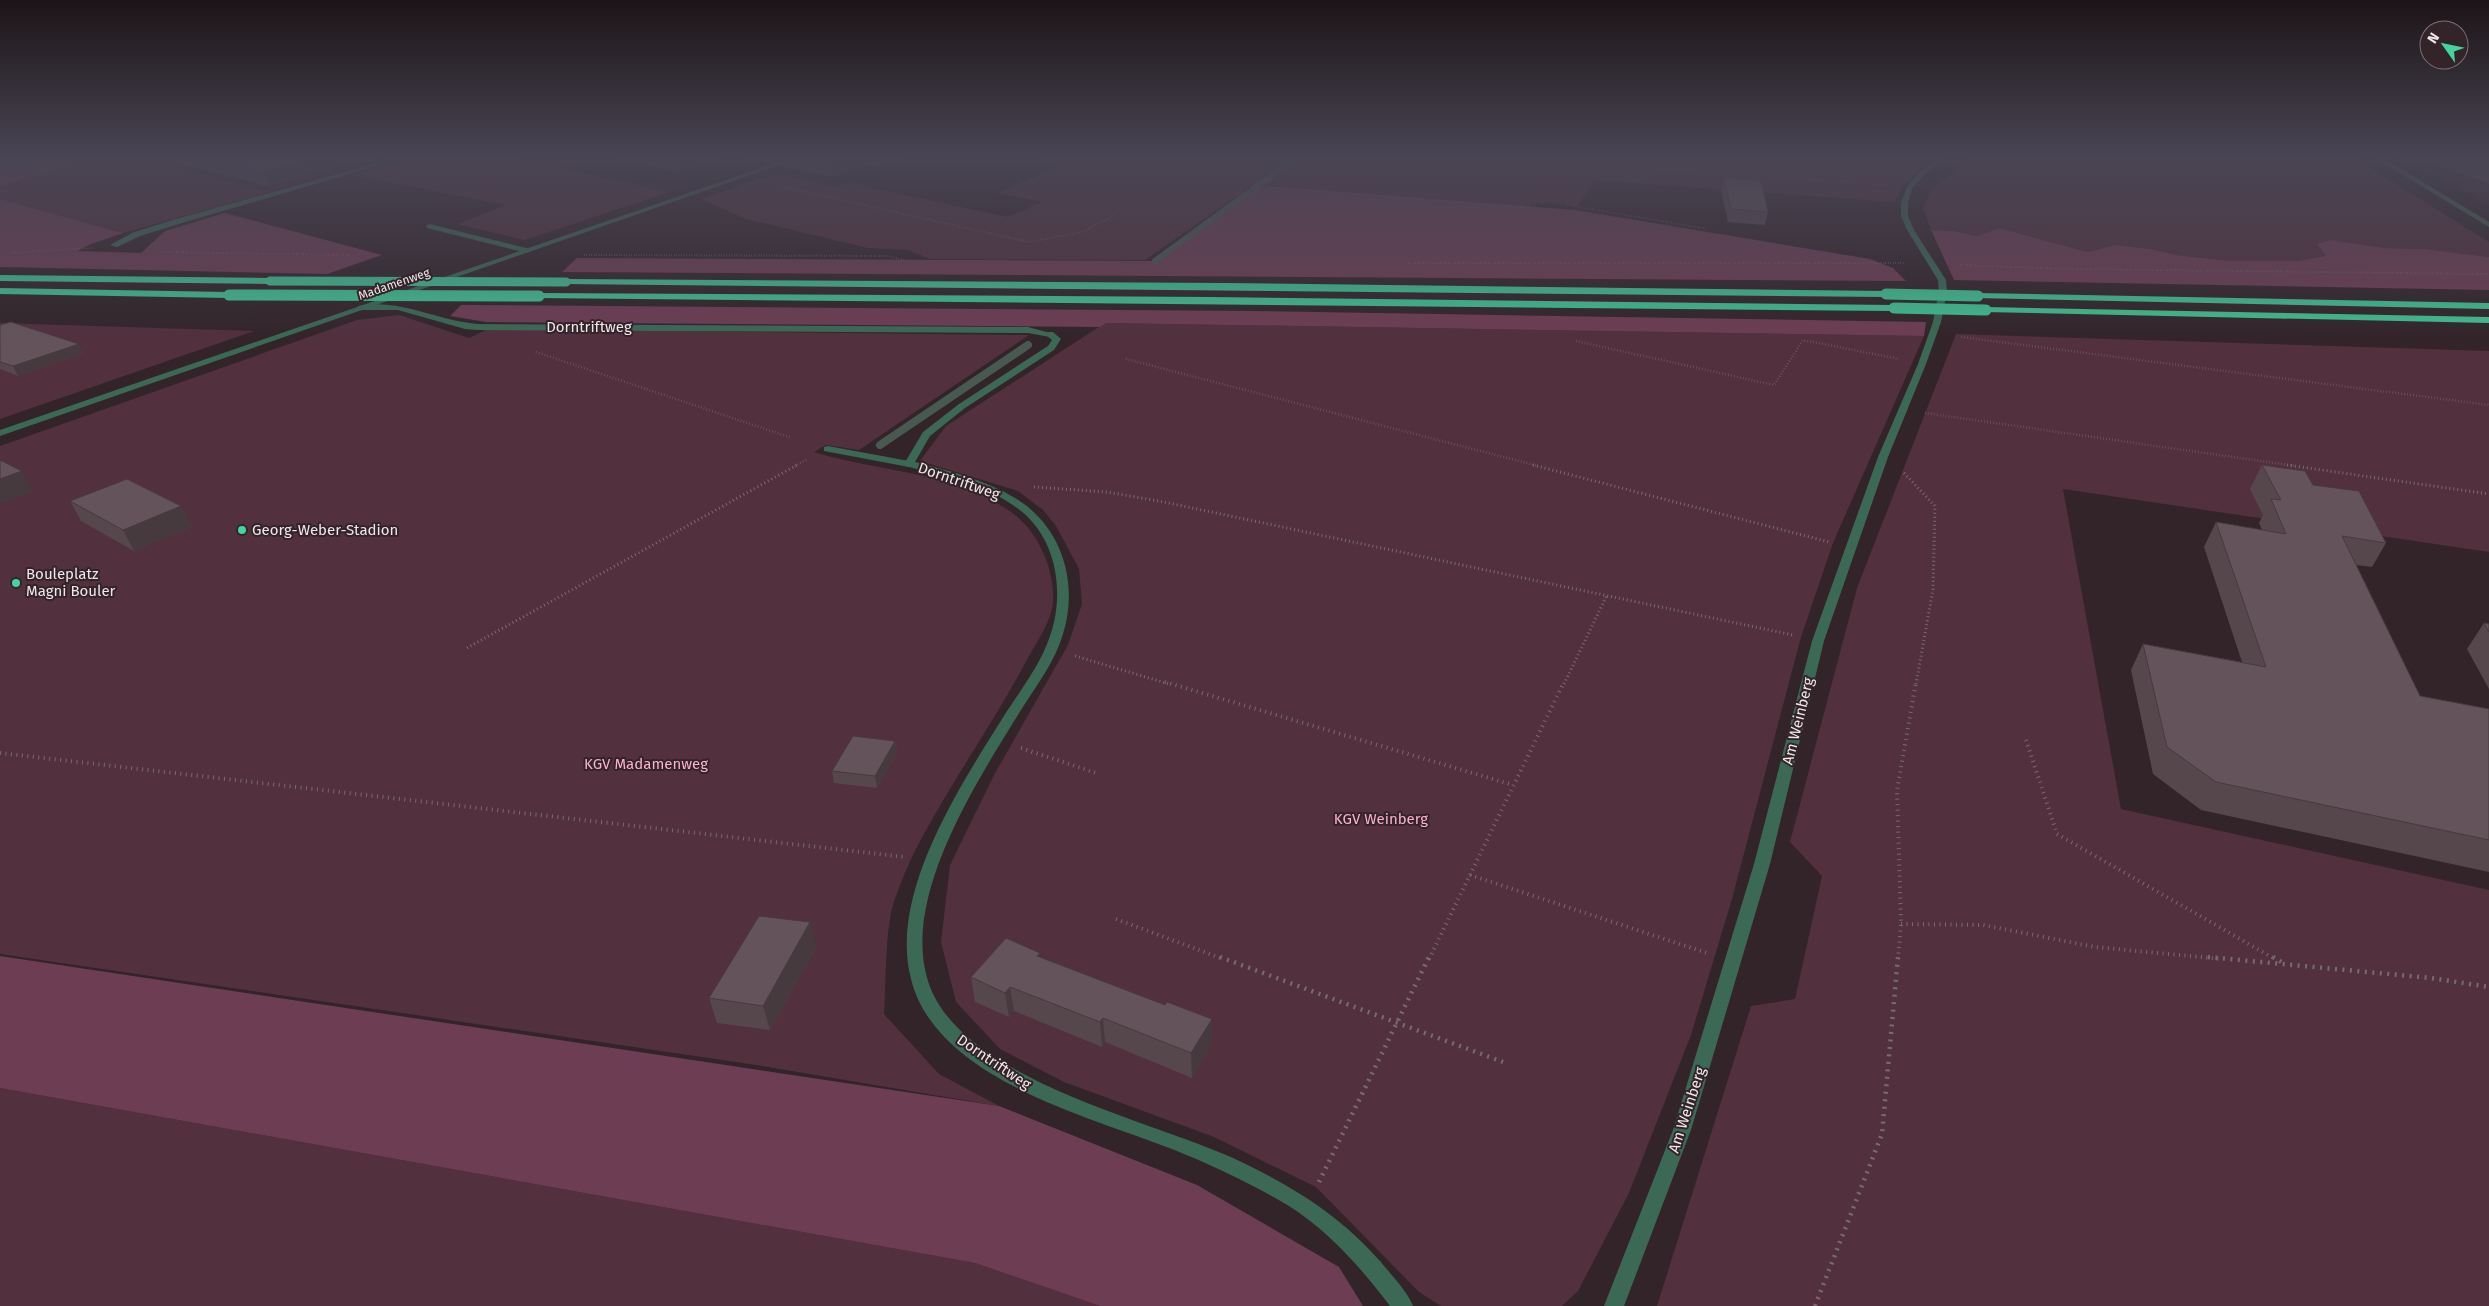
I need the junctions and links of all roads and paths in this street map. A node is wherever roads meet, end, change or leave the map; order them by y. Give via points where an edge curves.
1 (186, 219) edge
2 (618, 219) edge
3 (922, 219) edge
4 (1107, 219) edge
5 (1653, 219) edge
6 (1905, 219) edge
7 (430, 226) dead end
8 (1708, 228) dead end
9 (114, 246) joint
10 (527, 250) junction
11 (9, 253) dead end
12 (576, 255) dead end
13 (888, 256) dead end
14 (1404, 263) dead end
15 (1932, 264) junction
16 (2489, 274) edge
17 (0, 278) edge
18 (0, 291) edge
19 (2486, 305) edge
20 (361, 308) junction
21 (2489, 320) edge
22 (1933, 333) junction
23 (1576, 342) dead end
24 (528, 349) dead end
25 (1126, 358) dead end
26 (1922, 364) junction
27 (2489, 405) edge
28 (1901, 410) junction
29 (0, 433) edge
30 (792, 438) dead end
31 (828, 449) joint
32 (1883, 457) junction
33 (909, 464) junction
34 (1032, 487) dead end
35 (2489, 494) edge
36 (1851, 545) junction
37 (1606, 595) junction
38 (1818, 641) junction
39 (468, 648) dead end
40 (1050, 651) junction
41 (996, 740) junction
42 (2026, 740) dead end
43 (0, 753) edge
44 (1096, 773) dead end
45 (1513, 785) junction
46 (931, 861) junction
47 (1470, 875) junction
48 (1116, 919) dead end
49 (1901, 924) junction
50 (1734, 962) junction
51 (2285, 965) junction
52 (2489, 987) edge
53 (1397, 1024) junction
54 (1503, 1062) dead end
55 (1299, 1202) junction
56 (1403, 1306) edge
57 (1614, 1306) edge
58 (1815, 1306) edge

1 - 9 street via 137,234
2 - 10 street, Madamenweg
3 - 4 path via 1029,242 1082,232
5 - 8 path
6 - 15 street, Am Weinberg
7 - 10 street
9 - 11 path
10 - 20 street, Madamenweg
12 - 13 path
14 - 15 path
15 - 16 path via 2070,269
15 - 22 street, Am Weinberg via 1942,280 1943,291
17 - 19 highway, bridge via 1204,286
18 - 21 highway, bridge via 1211,300 1894,308
20 - 29 street, Madamenweg
20 - 33 street, Dorntriftweg via 415,311 478,327 1021,330 1050,334 1057,339 1051,348 962,406 926,434
22 - 26 street, Am Weinberg
22 - 27 path
23 - 26 path via 1774,385 1803,340
24 - 30 path
25 - 36 path
26 - 28 street, Am Weinberg
28 - 32 street, Am Weinberg
28 - 35 path
31 - 33 street
31 - 39 path
32 - 36 street, Am Weinberg
32 - 49 path via 1935,506 1933,589 1897,790
33 - 40 street, Dorntriftweg via 984,487 1023,508 1045,531 1063,574 1064,594
34 - 37 path via 1107,492 1164,502
36 - 38 street, Am Weinberg
37 - 38 path
37 - 45 path
38 - 50 street, Am Weinberg
40 - 41 street, Dorntriftweg
40 - 45 path
41 - 44 path
41 - 46 street, Dorntriftweg
42 - 51 path via 2057,834
43 - 46 path
45 - 47 path
46 - 55 street, Dorntriftweg via 919,907 915,962 925,998 936,1017 957,1040 1036,1090 1179,1143
47 - 50 path
47 - 53 path
48 - 53 path
49 - 51 path via 1983,925 2095,947
49 - 58 path via 1882,1134
50 - 57 street, Am Weinberg via 1682,1130
51 - 52 path via 2431,978
53 - 54 path
53 - 55 path via 1316,1187
55 - 56 street, Dorntriftweg via 1344,1236

